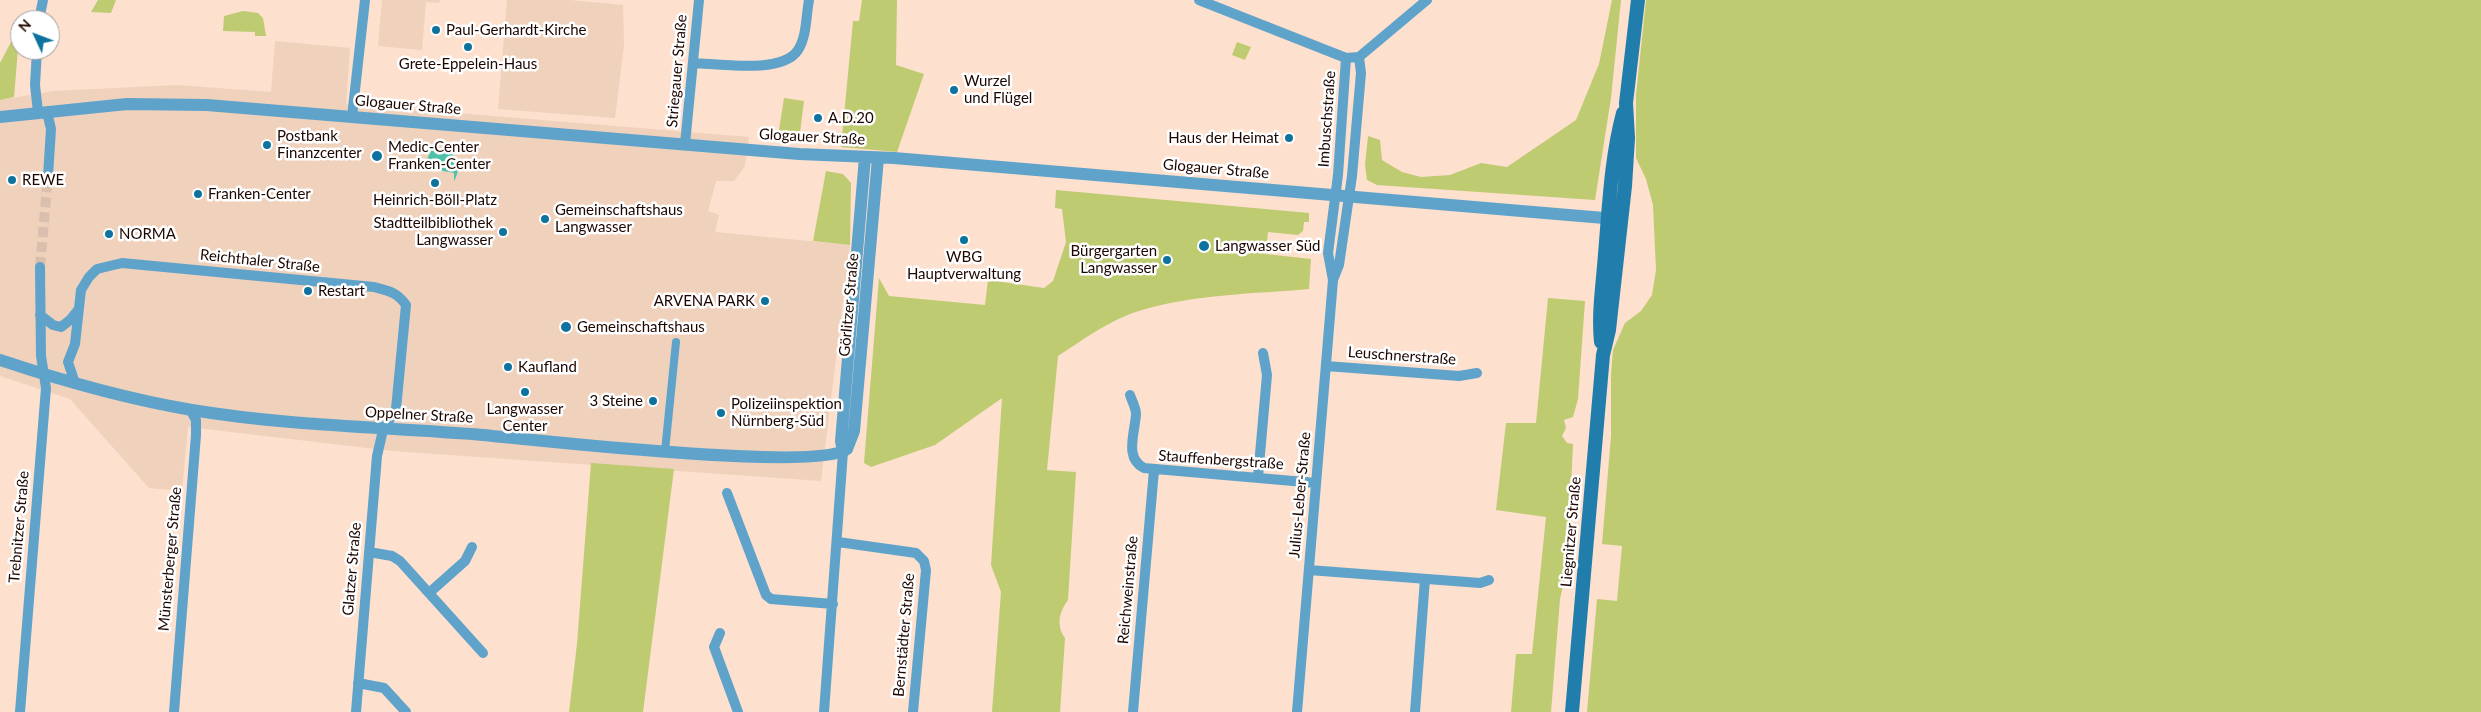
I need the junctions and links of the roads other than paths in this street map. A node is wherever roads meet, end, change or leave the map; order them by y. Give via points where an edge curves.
1 (365, 0) edge
2 (698, 0) edge
3 (809, 0) edge
4 (1199, 0) edge
5 (1427, 0) edge
6 (1638, 0) edge
7 (1359, 57) junction
8 (1346, 58) junction
9 (36, 60) edge
10 (694, 63) junction
11 (42, 112) junction
12 (0, 117) edge
13 (352, 117) junction
14 (685, 144) junction
15 (865, 157) junction
16 (878, 158) junction
17 (48, 176) tunnel mouth
18 (1335, 194) junction
19 (1349, 196) junction
20 (1615, 219) junction
21 (40, 267) tunnel mouth
22 (1333, 280) junction
23 (79, 309) junction
24 (40, 315) junction
25 (676, 342) dead end
26 (1263, 353) dead end
27 (0, 360) edge
28 (1326, 366) junction
29 (1477, 373) dead end
30 (44, 374) junction
31 (75, 383) junction
32 (1130, 395) dead end
33 (190, 409) junction
34 (383, 430) junction
35 (665, 450) junction
36 (843, 452) junction
37 (1154, 470) junction
38 (1258, 476) junction
39 (1316, 483) junction
40 (727, 493) dead end
41 (838, 542) junction
42 (472, 546) dead end
43 (369, 552) junction
44 (1309, 570) junction
45 (1426, 579) junction
46 (1489, 580) dead end
47 (429, 593) junction
48 (833, 604) junction
49 (720, 633) dead end
50 (483, 653) dead end
51 (358, 683) junction
52 (20, 712) edge
53 (174, 712) edge
54 (356, 712) edge
55 (406, 712) edge
56 (738, 712) edge
57 (824, 712) edge
58 (912, 712) edge
59 (1133, 712) edge
60 (1297, 712) edge
61 (1415, 712) edge
62 (1572, 712) edge

1 - 13 street
2 - 10 street, Striegauer Straße
3 - 10 street via 803,36 798,50 788,60 771,65
4 - 8 street
5 - 7 street
6 - 20 main road, Liegnitzer Straße via 1626,103 1617,135
7 - 8 street, Imbuschstraße
7 - 19 street, Imbuschstraße
8 - 18 street, Imbuschstraße
9 - 11 street via 35,85
10 - 14 street, Striegauer Straße
11 - 12 street, Glogauer Straße
11 - 13 street, Glogauer Straße via 179,103
11 - 17 street via 52,129
13 - 14 street, Glogauer Straße
14 - 15 street, Glogauer Straße
15 - 16 street, Glogauer Straße
15 - 36 street, Görlitzer Straße via 841,441
16 - 18 street, Glogauer Straße
16 - 36 street, Görlitzer Straße via 854,431
18 - 19 street, Glogauer Straße
18 - 22 street, Julius-Leber-Straße via 1328,253
19 - 20 street, Glogauer Straße
19 - 22 street, Julius-Leber-Straße via 1339,265
20 - 62 main road, Liegnitzer Straße via 1600,321 1603,355
21 - 24 street, Trebnitzer Straße
22 - 28 street, Julius-Leber-Straße
23 - 24 street via 60,327
23 - 31 street, Reichthaler Straße via 68,362
23 - 34 street, Reichthaler Straße via 81,290 89,277 97,269 122,262 374,287 395,292 406,305 396,409
24 - 30 street, Trebnitzer Straße
25 - 35 street
26 - 38 street via 1267,375
27 - 30 street, Oppelner Straße
28 - 29 street, Leuschnerstraße via 1460,376
28 - 39 street, Julius-Leber-Straße
30 - 31 street, Oppelner Straße
30 - 52 street, Trebnitzer Straße via 46,388
31 - 33 street, Oppelner Straße
32 - 37 street, Stauffenbergstraße via 1136,412 1132,457 1136,464
33 - 34 street, Oppelner Straße
33 - 53 street, Münsterberger Straße via 196,420 196,435
34 - 35 street, Oppelner Straße
34 - 43 street, Glatzer Straße via 377,456
35 - 36 street, Oppelner Straße via 770,457 822,456
36 - 41 street, Görlitzer Straße
37 - 38 street, Stauffenbergstraße
37 - 59 street, Reichweinstraße
38 - 39 street, Stauffenbergstraße
39 - 44 street, Julius-Leber-Straße
40 - 48 street via 766,595 771,599
41 - 48 street, Görlitzer Straße
41 - 58 street, Bernstädter Straße via 916,553 924,561 926,570
42 - 47 street via 465,561
43 - 47 street via 392,556 400,561
43 - 51 street, Glatzer Straße
44 - 45 street
44 - 60 street, Julius-Leber-Straße
45 - 46 street via 1480,583
45 - 61 street
47 - 50 street
48 - 57 street, Görlitzer Straße
49 - 56 street via 714,647
51 - 54 street, Glatzer Straße
51 - 55 street via 384,688

